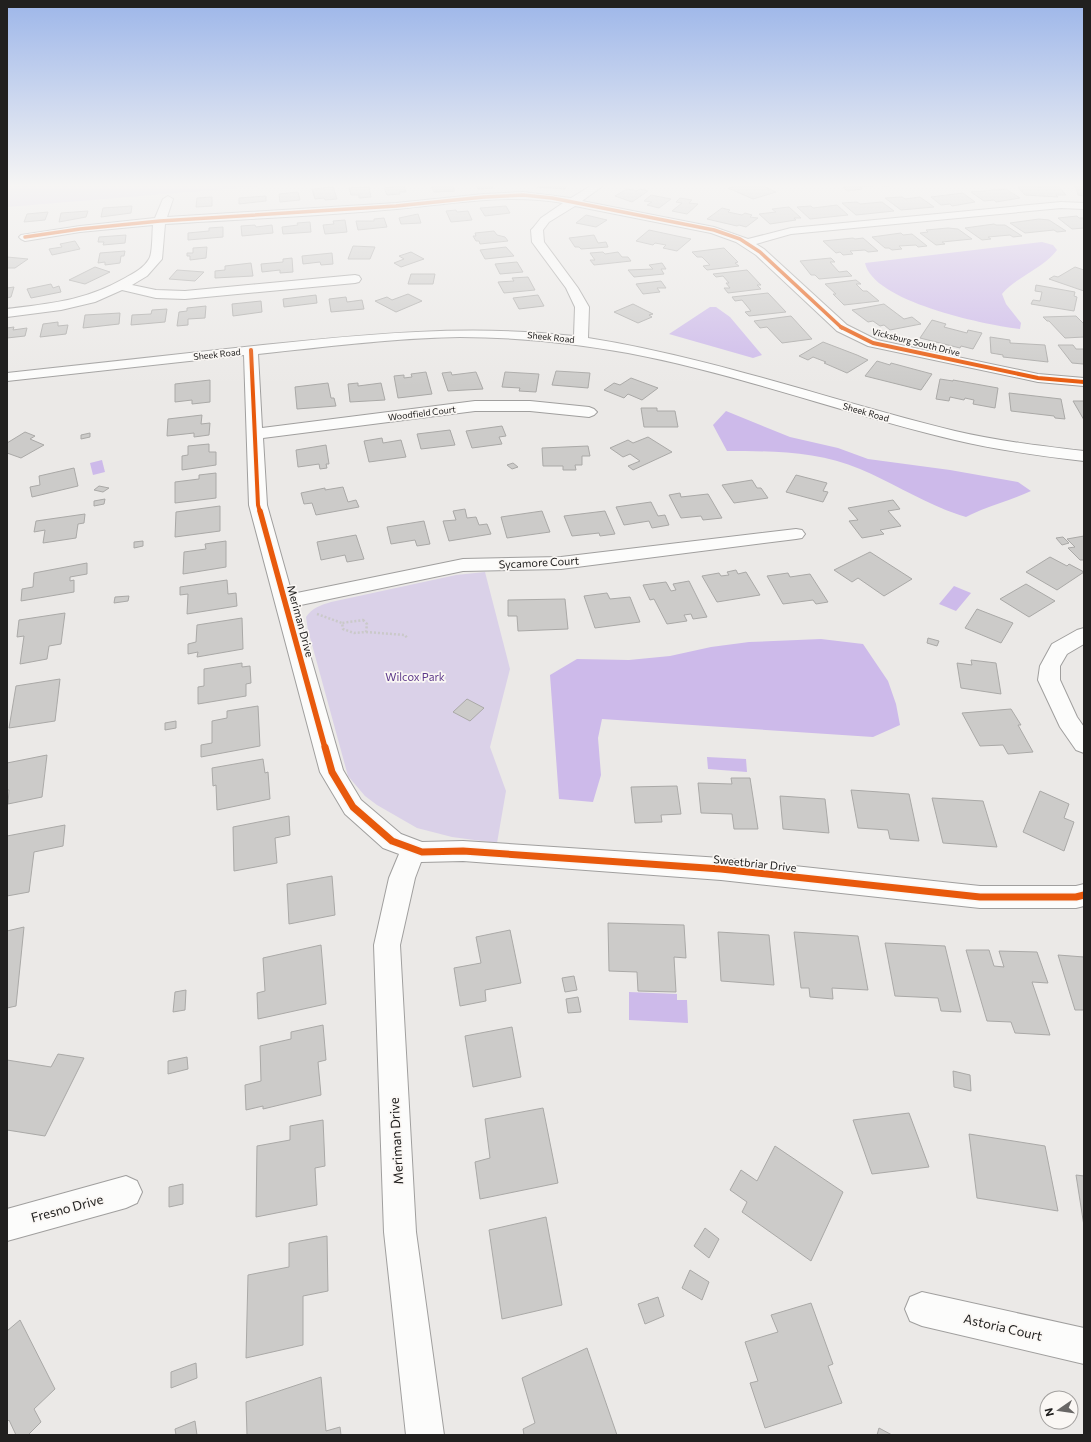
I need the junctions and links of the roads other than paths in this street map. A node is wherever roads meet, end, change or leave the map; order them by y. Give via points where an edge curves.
1 (157, 252) edge
2 (546, 252) edge
3 (760, 252) edge
4 (355, 279) dead end
5 (121, 286) junction
6 (7, 313) edge
7 (581, 341) junction
8 (251, 350) junction
9 (7, 377) edge
10 (1084, 382) edge
11 (589, 412) dead end
12 (255, 434) junction
13 (1084, 456) edge
14 (796, 534) dead end
15 (285, 602) junction
16 (1084, 634) edge
17 (1084, 744) edge
18 (418, 851) junction
19 (1084, 895) edge
20 (126, 1192) dead end
21 (7, 1225) edge
22 (922, 1309) dead end
23 (1084, 1346) edge
24 (425, 1435) edge

1 - 5 street via 156,259 143,273
2 - 7 street via 572,288 582,307
3 - 10 street, Vicksburg South Drive via 842,328 873,343 1038,378
4 - 5 street via 185,295 156,294
5 - 6 street via 90,299 61,306
7 - 8 street, Sheek Road via 504,333 434,333
7 - 13 street, Sheek Road via 625,348 714,369 956,435
8 - 9 street, Sheek Road
8 - 12 street, Meriman Drive
11 - 12 street, Woodfield Court via 530,406 475,406
12 - 15 street, Meriman Drive via 258,505
14 - 15 street, Sycamore Court via 561,563 463,565
15 - 18 street, Meriman Drive via 332,772 353,807 392,841
16 - 17 street via 1059,649 1050,666 1049,680 1068,721
18 - 19 street, Sweetbriar Drive via 463,851 721,869 980,897
18 - 24 street, Meriman Drive via 402,878 387,945 400,1232
20 - 21 street, Fresno Drive
22 - 23 street, Astoria Court

